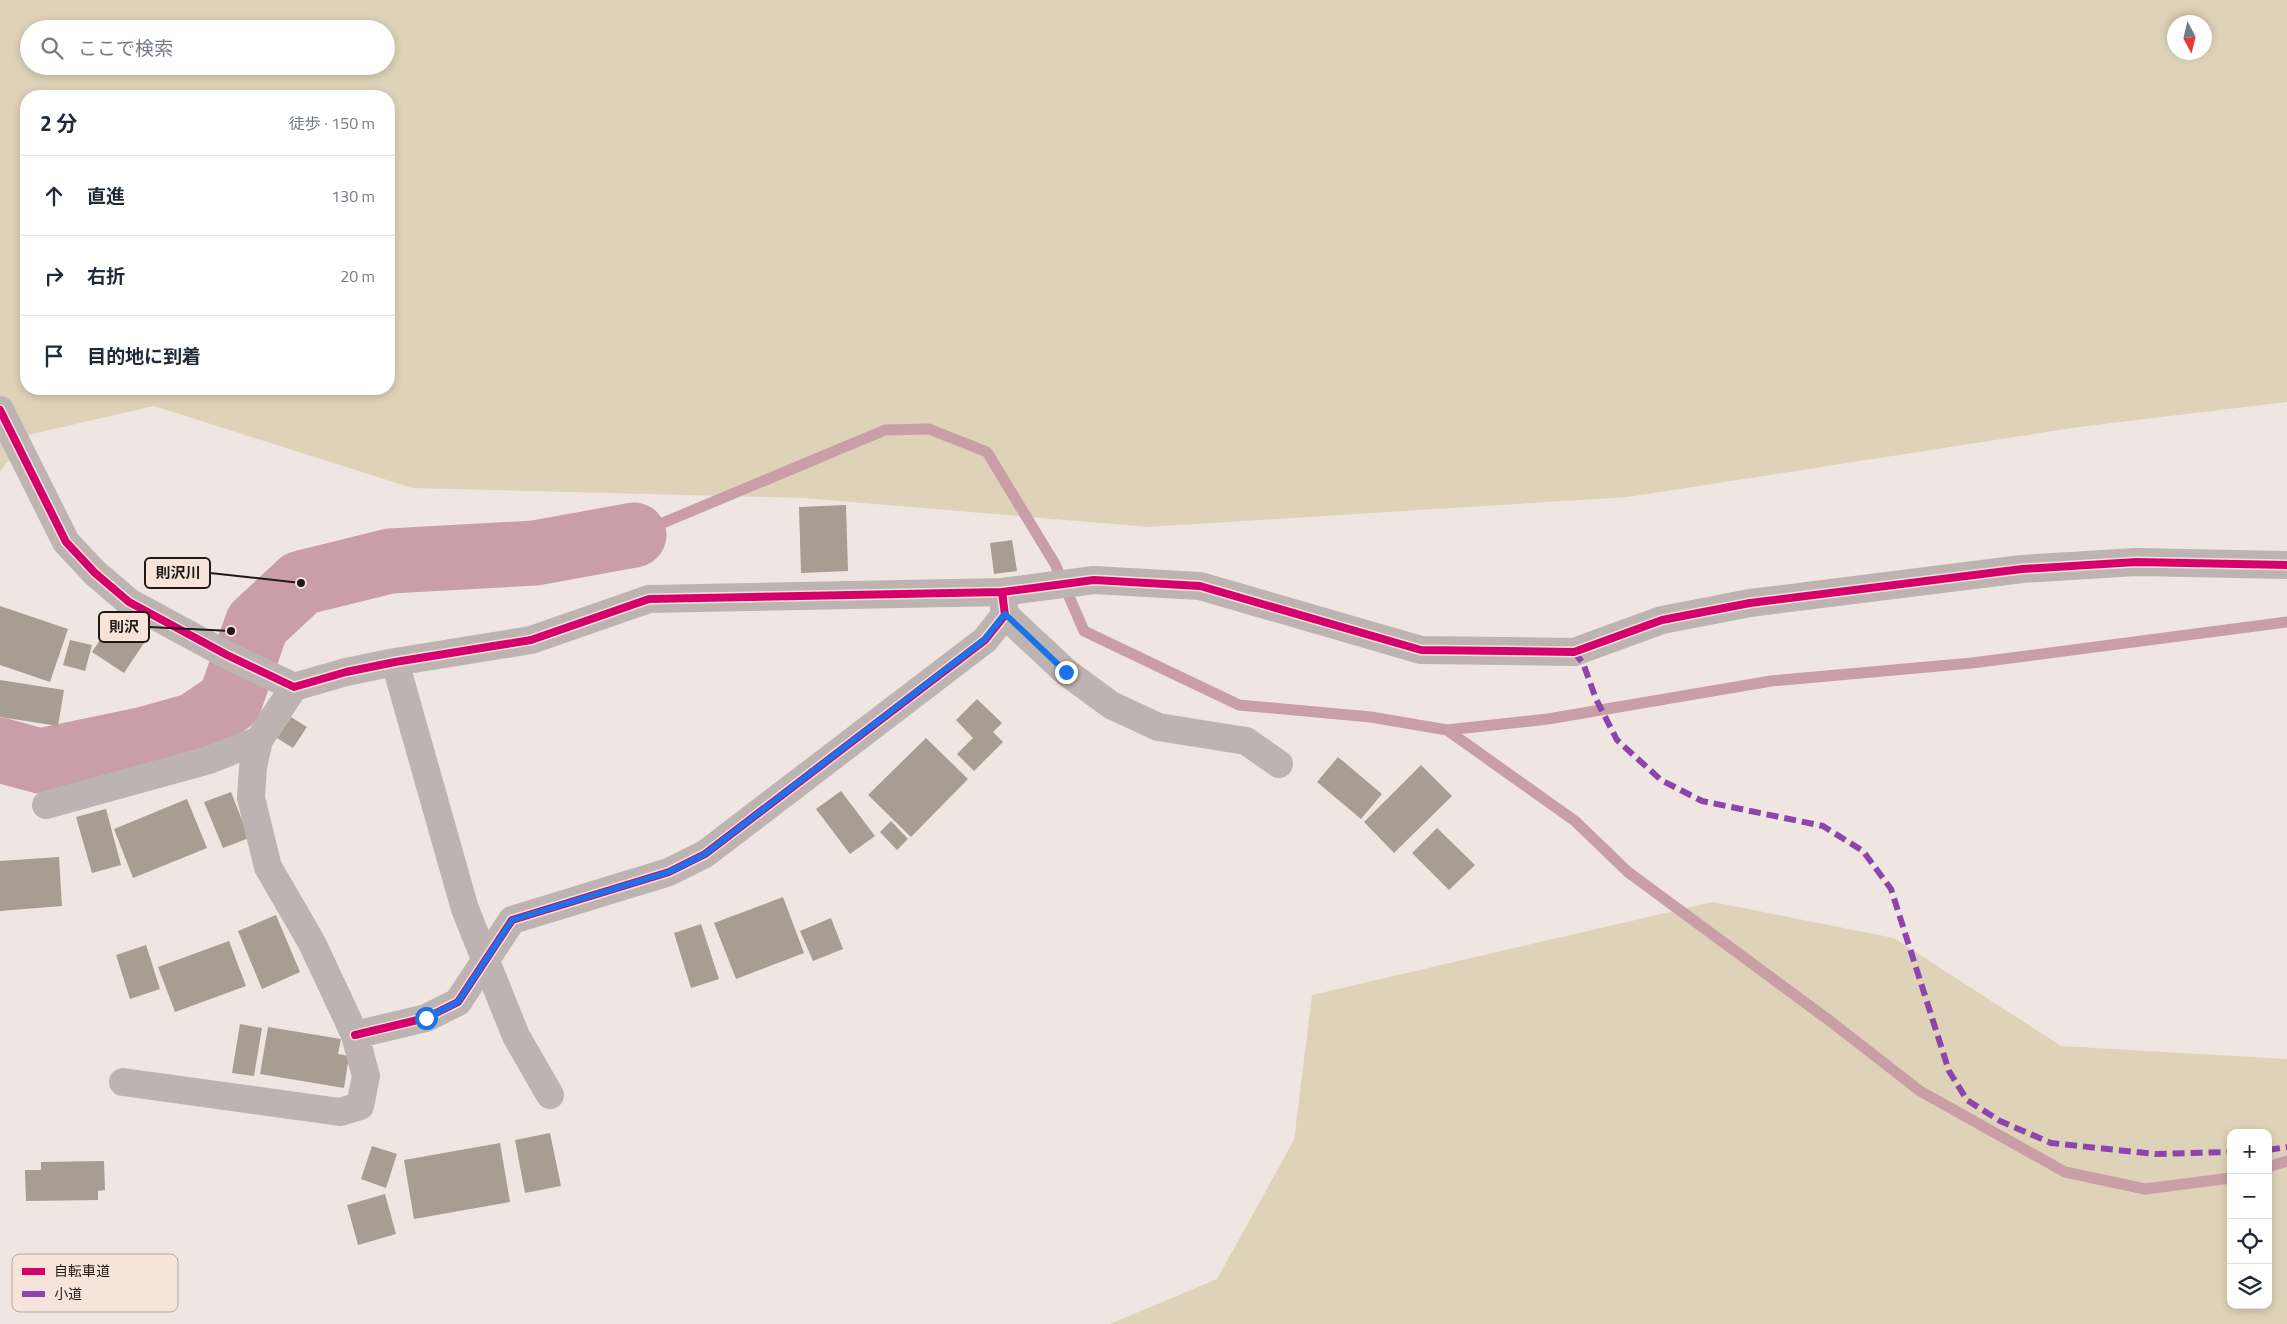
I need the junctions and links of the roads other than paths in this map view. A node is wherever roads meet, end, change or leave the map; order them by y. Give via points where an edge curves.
1 (0, 410) edge
2 (2287, 564) edge
3 (1009, 599) junction
4 (395, 662) junction
5 (285, 682) junction
6 (259, 740) junction
7 (1279, 764) dead end
8 (46, 805) dead end
9 (485, 960) junction
10 (356, 1035) junction
11 (123, 1082) dead end
12 (550, 1095) dead end

1 - 5 street via 66,542 95,573 129,602 226,655
2 - 3 street via 2136,562 2022,569 1750,603 1662,620 1574,652 1421,650 1200,586 1094,580
3 - 4 street via 649,598 532,640
3 - 7 street via 1066,672 1111,704 1158,727 1246,741
3 - 9 street via 984,640 705,854 669,872 512,920
4 - 5 street
4 - 9 street via 465,909
5 - 6 street
6 - 8 street via 209,760
6 - 10 street via 251,798 268,867 312,942
9 - 10 street via 458,1002 426,1018
9 - 12 street via 516,1036
10 - 11 street via 366,1076 360,1106 340,1112

